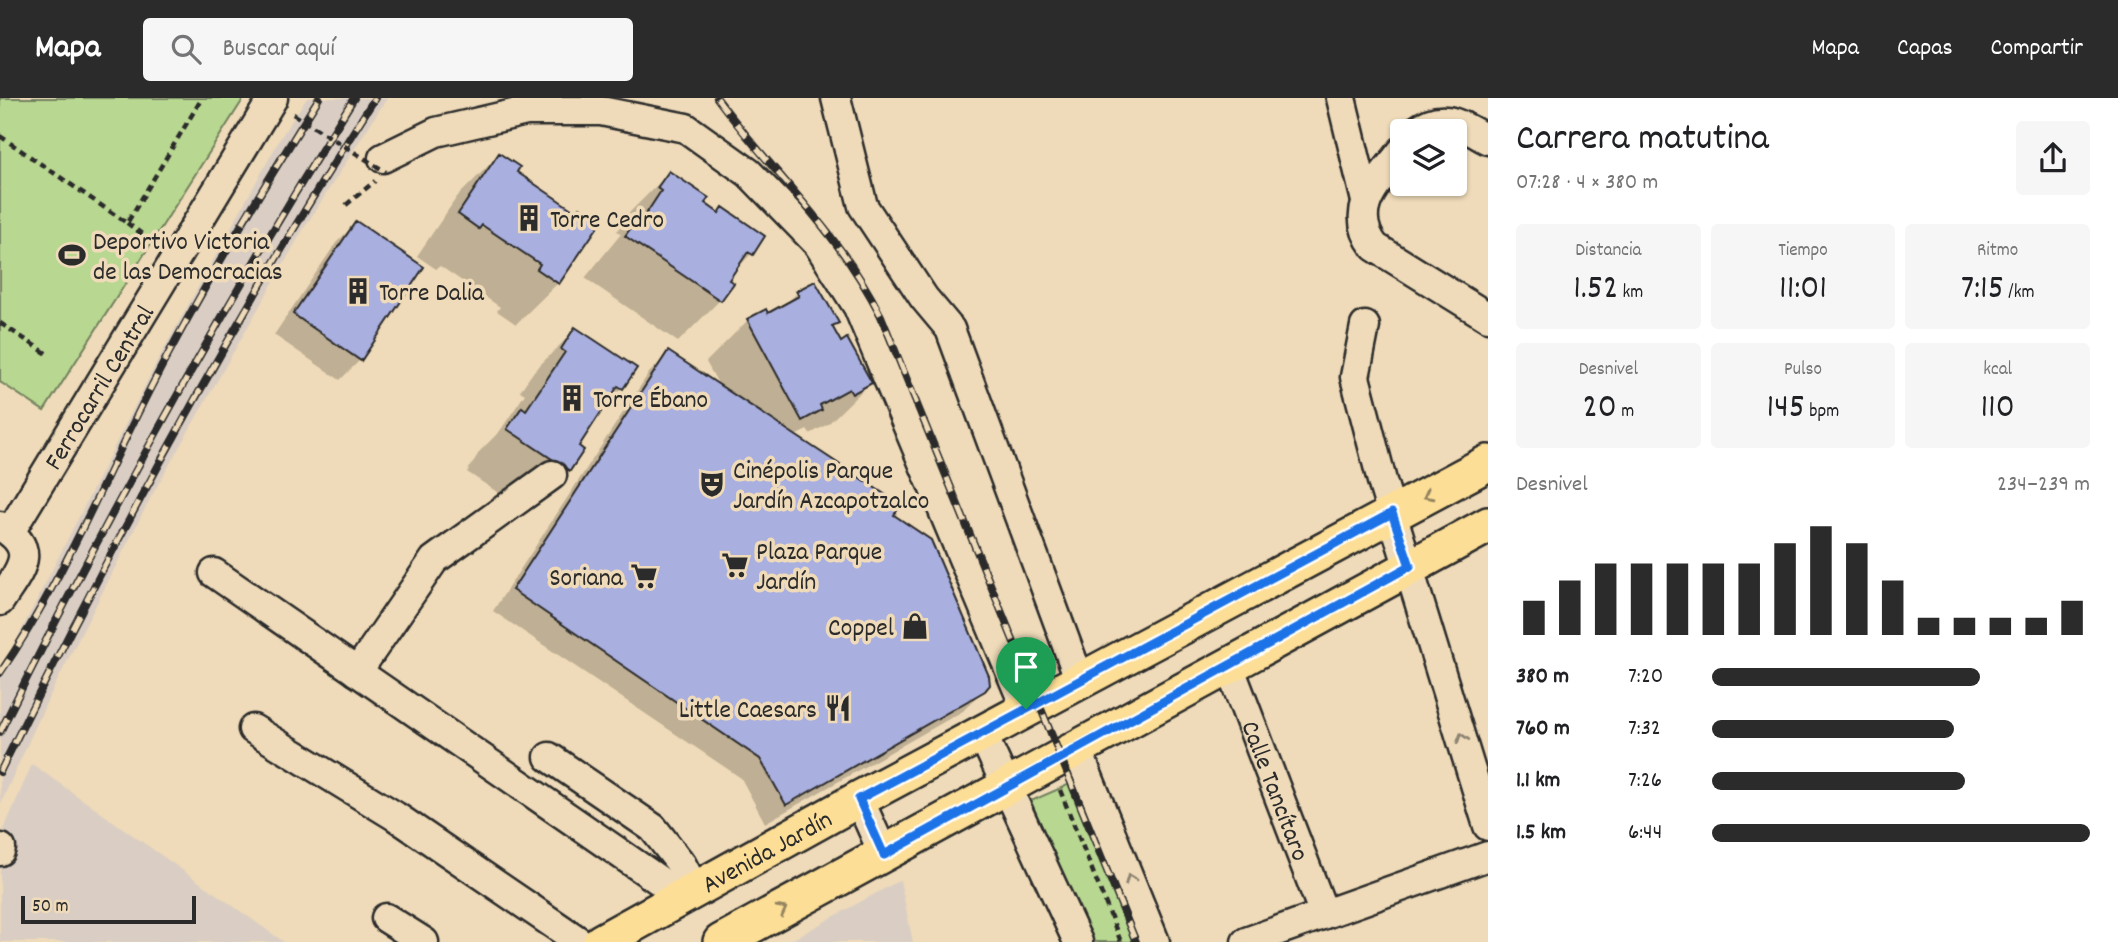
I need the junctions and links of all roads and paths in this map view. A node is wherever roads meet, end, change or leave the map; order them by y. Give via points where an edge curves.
1 (202, 98) edge
2 (836, 98) edge
3 (1341, 98) edge
4 (597, 104) edge
5 (283, 106) edge
6 (1467, 129) edge
7 (0, 136) edge
8 (1488, 140) edge
9 (384, 165) junction
10 (1390, 168) edge
11 (1366, 201) junction
12 (346, 205) dead end
13 (127, 223) junction
14 (176, 258) junction
15 (1488, 317) edge
16 (0, 323) edge
17 (1365, 326) dead end
18 (50, 355) dead end
19 (1488, 463) edge
20 (552, 475) dead end
21 (1392, 513) junction
22 (1488, 525) edge
23 (5, 529) edge
24 (1410, 566) junction
25 (214, 573) dead end
26 (0, 601) edge
27 (1229, 666) junction
28 (357, 672) junction
29 (1080, 681) junction
30 (1026, 709) junction
31 (253, 729) dead end
32 (982, 733) junction
33 (550, 757) dead end
34 (1063, 757) junction
35 (1009, 788) junction
36 (859, 799) junction
37 (1487, 821) edge
38 (884, 855) junction
39 (1488, 856) edge
40 (689, 893) junction
41 (1324, 914) junction
42 (386, 918) dead end
43 (424, 942) edge
44 (580, 942) edge
45 (601, 942) edge
46 (722, 942) edge
47 (1078, 942) edge
48 (1121, 942) edge
49 (1155, 942) edge
50 (1246, 942) edge

1 - 13 path
2 - 29 street via 863,206 950,329
3 - 11 street
4 - 9 street via 526,111 436,132
4 - 30 street via 686,128 749,173 818,244 874,342
5 - 9 path, bridge
5 - 14 street, Ferrocarril Central
6 - 8 street
7 - 13 path
9 - 12 path
10 - 11 street
11 - 15 street via 1362,217 1366,234 1376,247
13 - 14 path
14 - 23 street, Ferrocarril Central
16 - 18 path
17 - 21 street via 1355,377
19 -> 21 main road, Avenida Jardín
20 - 28 street via 434,560
21 - 24 street
21 - 29 main road, Avenida Jardín
22 - 24 main road
23 - 26 street via 21,543 23,563
24 - 27 main road
37 -> 24 street
25 - 28 street
27 - 34 main road
27 - 41 street, Calle Tancítaro
28 - 40 street
29 - 30 main road, Avenida Jardín
30 - 32 main road, Avenida Jardín
31 - 44 street via 395,816
32 - 35 street
32 - 36 main road, Avenida Jardín
33 - 40 street via 653,828 682,865
34 - 35 main road
34 - 48 path
49 -> 34 street
35 - 38 main road
35 - 47 street
36 - 38 street
36 - 40 main road, Avenida Jardín
46 -> 38 main road
39 - 41 street
40 - 45 main road, Avenida Jardín
41 - 50 street
42 - 43 street

